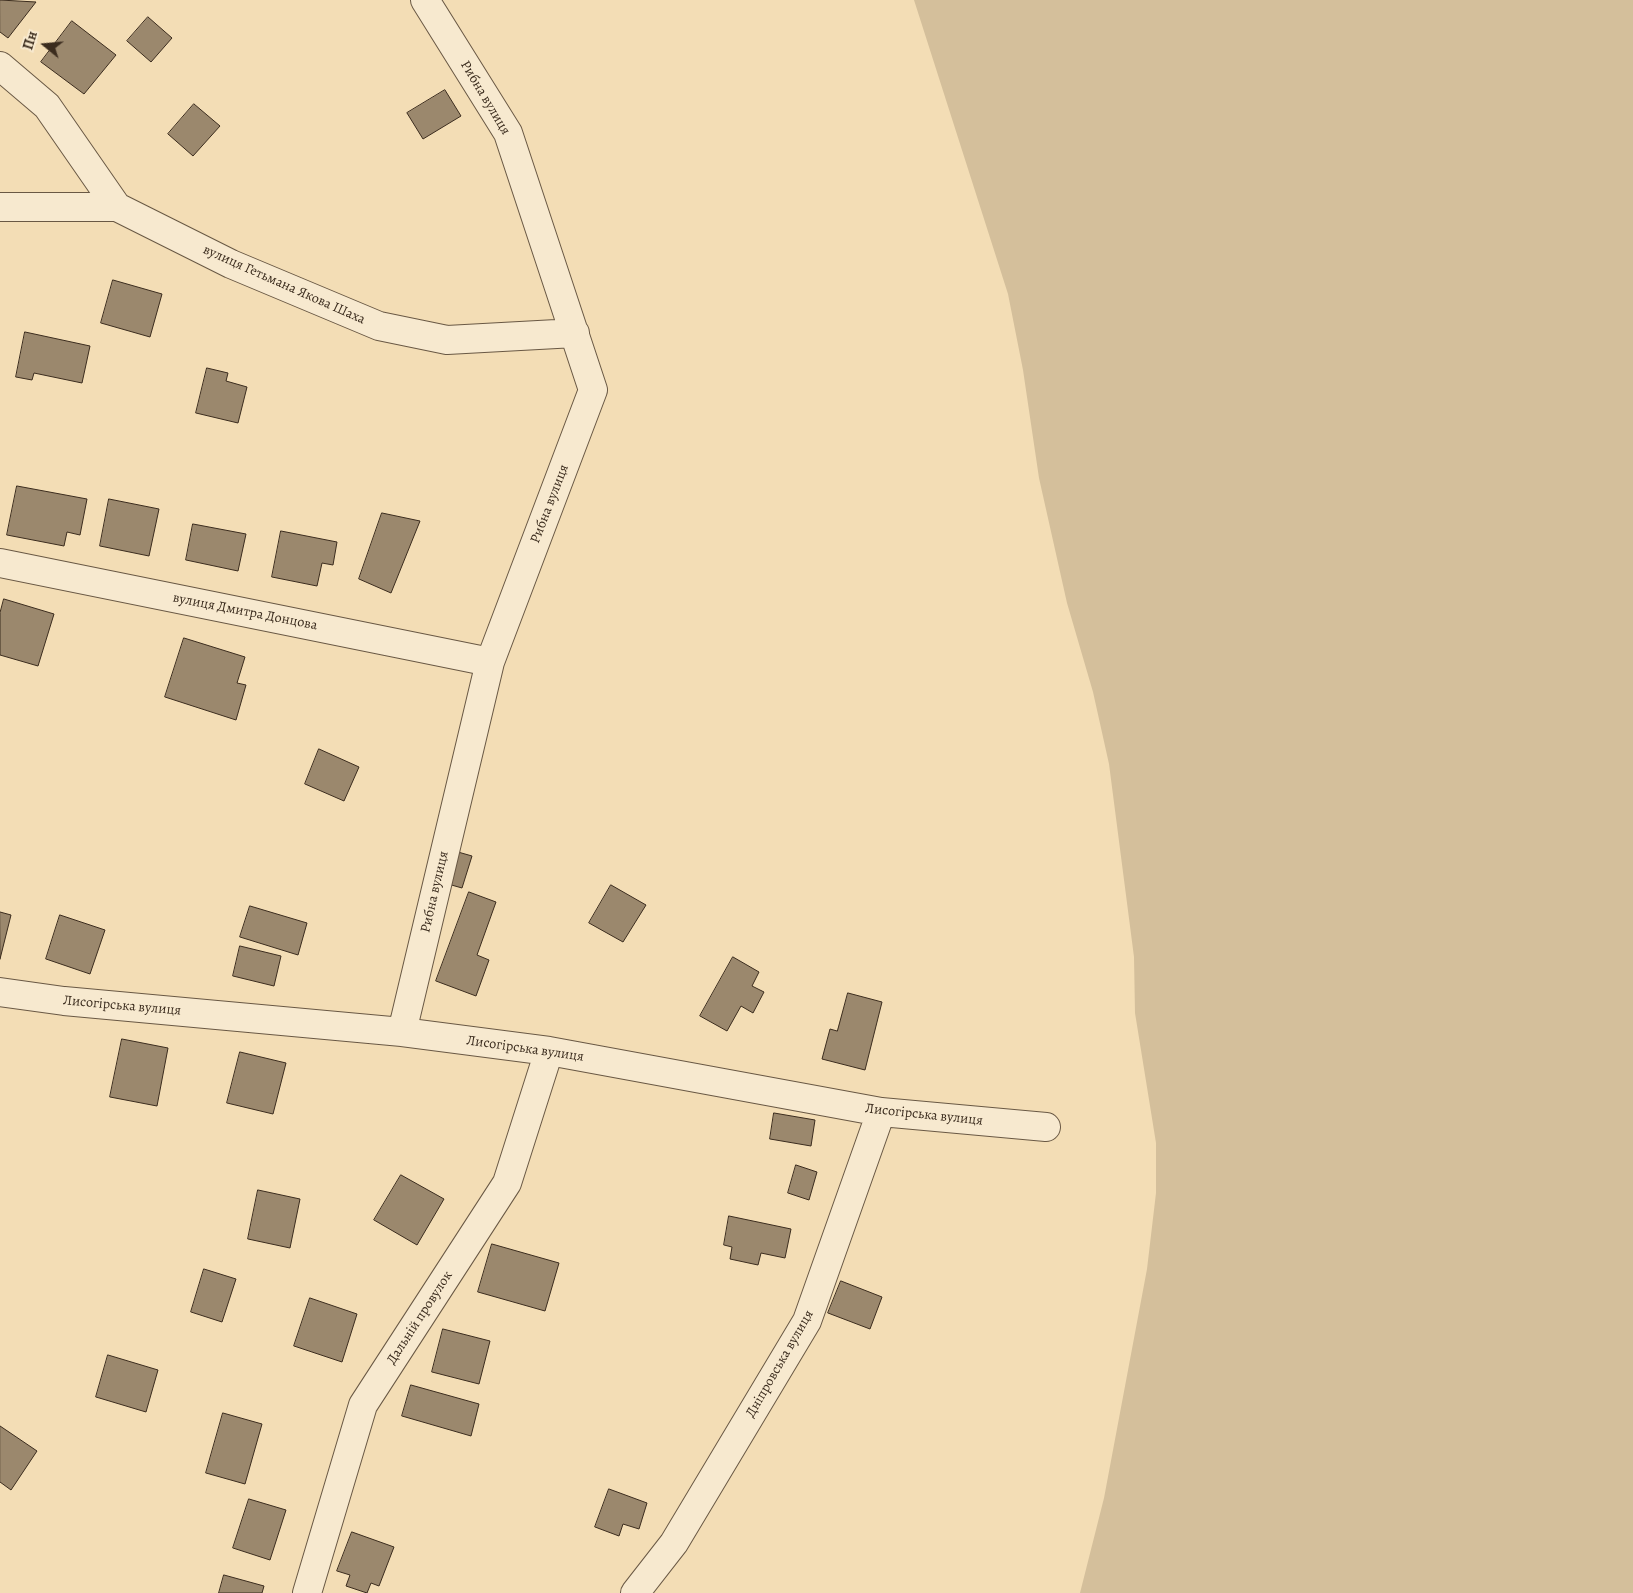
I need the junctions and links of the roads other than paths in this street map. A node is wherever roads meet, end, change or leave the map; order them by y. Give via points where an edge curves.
1 (425, 0) edge
2 (0, 66) edge
3 (0, 207) edge
4 (117, 207) junction
5 (575, 334) junction
6 (0, 563) edge
7 (490, 662) junction
8 (0, 992) edge
9 (402, 1032) junction
10 (549, 1051) junction
11 (881, 1112) junction
12 (1046, 1127) dead end
13 (307, 1593) edge
14 (635, 1593) edge

1 - 5 street, Рибна вулиця via 508,132
2 - 4 street via 47,106
3 - 4 street, вулиця Гетьмана Якова Шаха
4 - 5 street, вулиця Гетьмана Якова Шаха via 231,264 379,326 448,340
5 - 7 street, Рибна вулиця via 593,390
6 - 7 street, вулиця Дмитра Донцова
7 - 9 street, Рибна вулиця
8 - 9 street, Лисогірська вулиця via 64,1001
9 - 10 street, Лисогірська вулиця
10 - 11 street, Лисогірська вулиця
10 - 13 street, Дальній провулок via 506,1184 363,1405
11 - 12 street, Лисогірська вулиця
11 - 14 street, Дніпровська вулиця via 807,1321 674,1543

